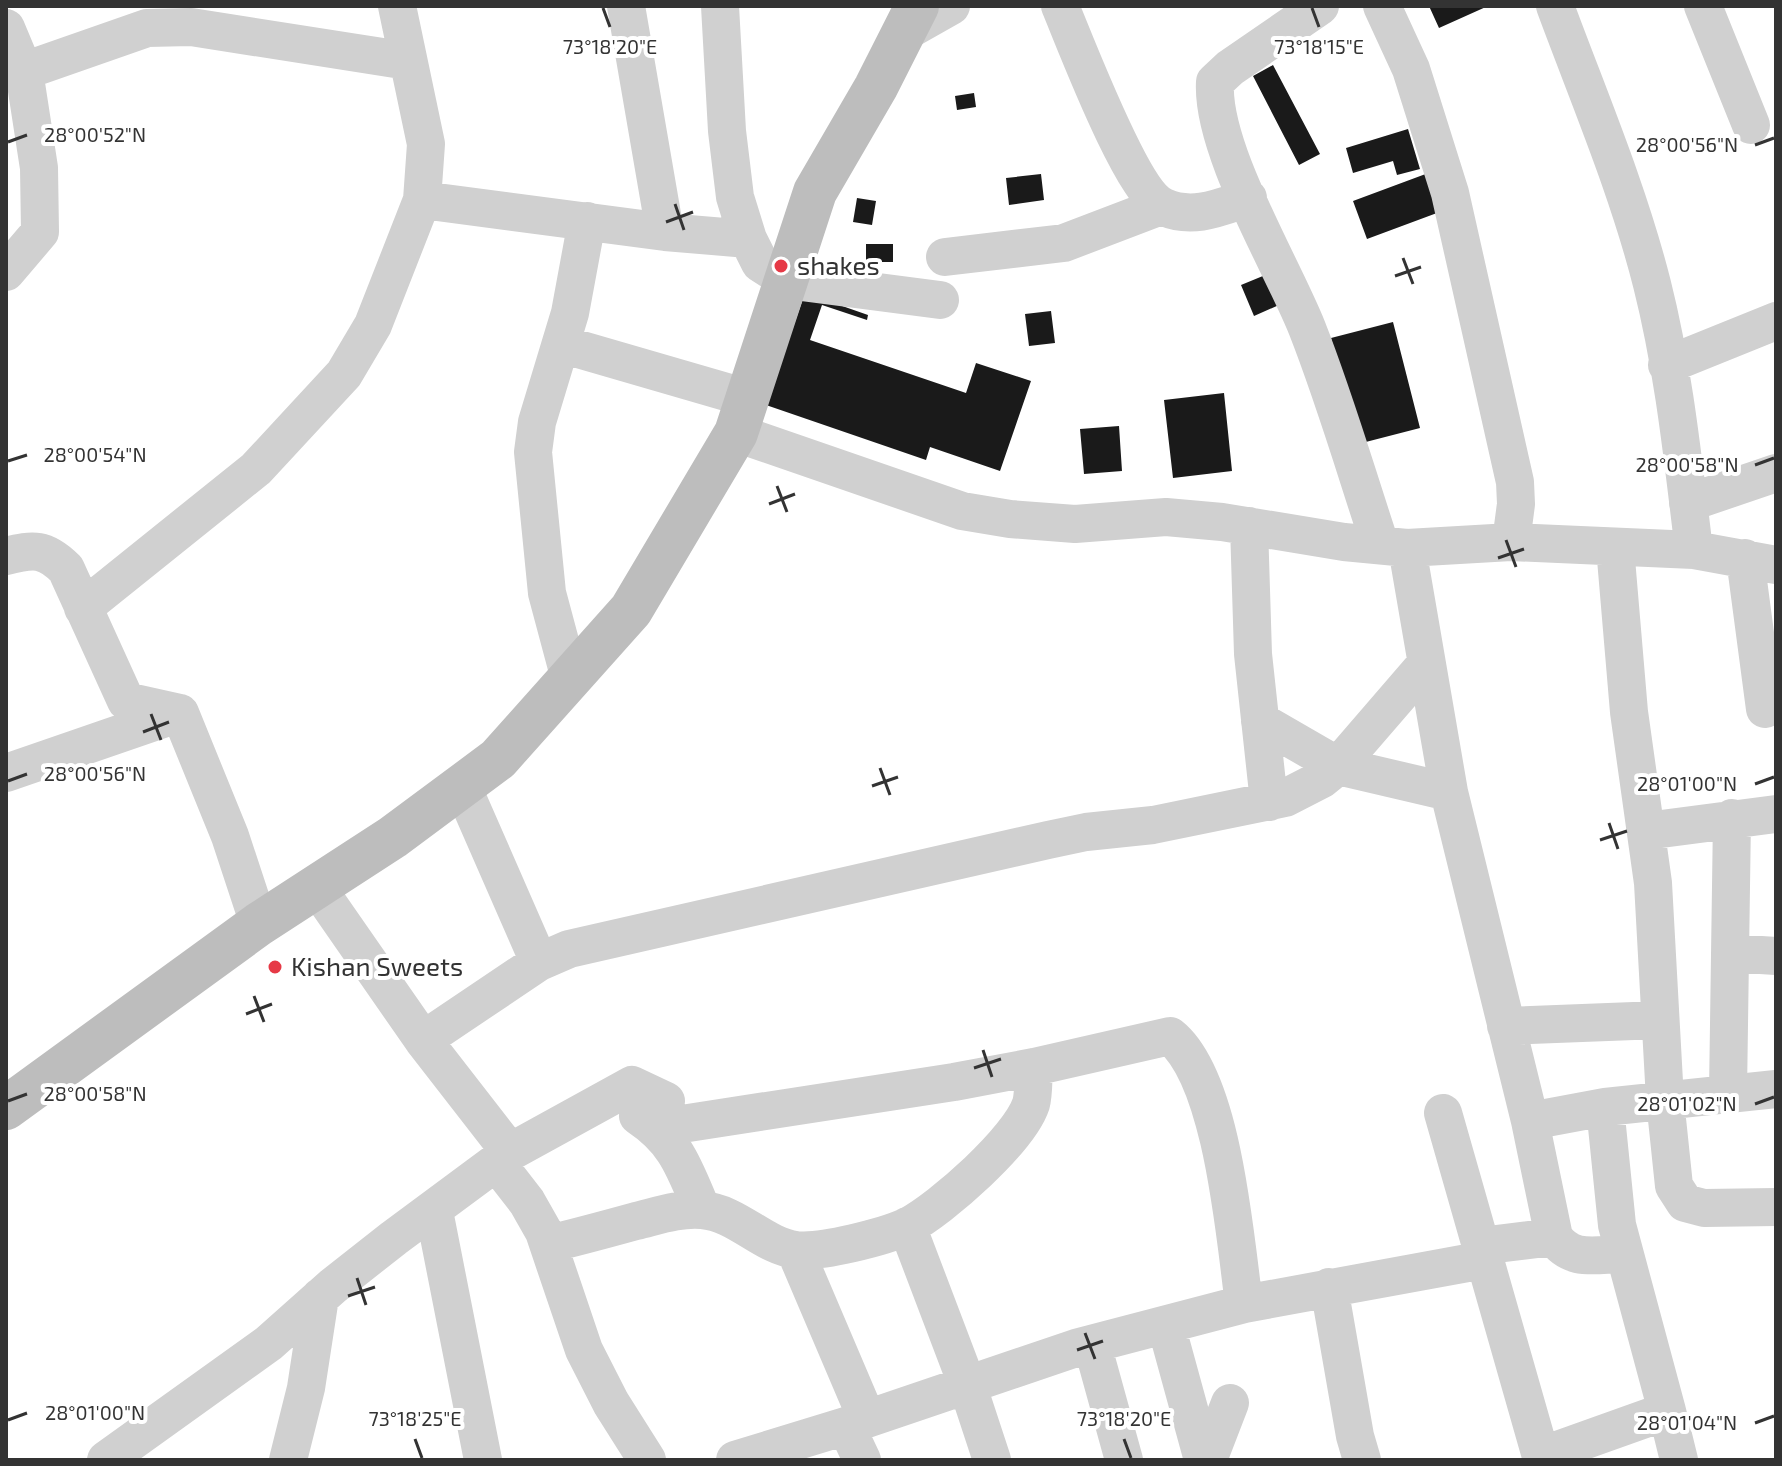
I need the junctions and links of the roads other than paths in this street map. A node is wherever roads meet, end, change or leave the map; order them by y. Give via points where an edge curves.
1 (397, 6) edge
2 (626, 6) edge
3 (720, 6) edge
4 (951, 6) edge
5 (1060, 6) edge
6 (1320, 6) edge
7 (1382, 6) edge
8 (1555, 6) edge
9 (1703, 6) edge
10 (153, 17) edge
11 (911, 19) edge
12 (6, 28) edge
13 (408, 61) junction
14 (24, 71) junction
15 (1751, 125) dead end
16 (1248, 198) junction
17 (422, 200) junction
18 (1161, 206) junction
19 (587, 221) junction
20 (665, 232) junction
21 (748, 239) junction
22 (945, 257) dead end
23 (6, 272) edge
24 (786, 280) junction
25 (940, 300) dead end
26 (1776, 321) edge
27 (561, 344) junction
28 (1667, 365) junction
29 (742, 416) junction
30 (1776, 473) edge
31 (1688, 503) junction
32 (1249, 526) junction
33 (1511, 542) junction
34 (1393, 546) junction
35 (1615, 547) junction
36 (1694, 550) junction
37 (6, 556) edge
38 (1760, 562) edge
39 (83, 608) junction
40 (1426, 664) junction
41 (570, 679) junction
42 (1765, 709) dead end
43 (180, 713) junction
44 (1260, 721) junction
45 (1338, 766) junction
46 (6, 773) edge
47 (462, 786) junction
48 (1449, 792) junction
49 (1269, 802) junction
50 (1776, 814) edge
51 (1732, 818) junction
52 (1646, 831) junction
53 (316, 886) junction
54 (259, 924) junction
55 (1730, 953) junction
56 (1776, 956) edge
57 (539, 962) junction
58 (1660, 1020) junction
59 (1506, 1026) junction
60 (423, 1040) junction
61 (1034, 1067) junction
62 (1776, 1089) edge
63 (1728, 1093) junction
64 (1665, 1100) junction
65 (1605, 1107) junction
66 (6, 1108) edge
67 (1443, 1113) dead end
68 (661, 1115) junction
69 (1530, 1121) junction
70 (503, 1157) junction
71 (1776, 1207) edge
72 (702, 1210) junction
73 (434, 1211) junction
74 (907, 1226) junction
75 (1554, 1237) junction
76 (548, 1244) junction
77 (795, 1250) junction
78 (1482, 1253) junction
79 (1624, 1254) junction
80 (1329, 1287) junction
81 (320, 1297) junction
82 (1244, 1304) junction
83 (1166, 1325) junction
84 (1092, 1344) junction
85 (967, 1384) junction
86 (1230, 1403) dead end
87 (1667, 1411) junction
88 (856, 1422) junction
89 (1542, 1458) edge
90 (106, 1460) edge
91 (288, 1460) edge
92 (483, 1460) edge
93 (647, 1460) edge
94 (735, 1460) edge
95 (862, 1460) edge
96 (992, 1460) edge
97 (1124, 1460) edge
98 (1206, 1460) edge
99 (1362, 1460) edge
100 (1679, 1460) edge

1 - 13 street
2 - 20 street
3 - 21 street via 735,197
4 - 11 street
5 - 18 street via 1111,125 1143,187
6 - 16 street via 1215,82 1214,102
7 - 33 street via 1411,69 1454,206 1515,482
8 - 28 street via 1641,245
9 - 15 street
10 - 13 street
10 - 14 street
11 - 24 street via 815,192
12 - 14 street
13 - 17 street via 426,144
14 - 23 street via 39,168 40,232
16 - 18 street via 1211,211 1186,213
16 - 34 street via 1306,326
17 - 19 street
17 - 39 street via 373,325 344,374 256,469
18 - 22 street via 1064,243
19 - 20 street
19 - 27 street
20 - 21 street
21 - 24 street via 760,263
24 - 25 street
24 - 29 street
26 - 28 street
27 - 29 street
27 - 41 street via 533,452 547,593
28 - 31 street
29 - 32 street via 962,511 1075,524 1166,517
29 - 41 street via 631,610
30 - 31 street
31 - 36 street
32 - 34 street
32 - 44 street
33 - 34 street
33 - 35 street
34 - 40 street
35 - 36 street
35 - 52 street
36 - 38 street
37 - 39 street via 25,551 51,555 66,569
38 - 42 street
39 - 43 street via 126,701
40 - 45 street
40 - 48 street
41 - 47 street via 498,759
43 - 46 street
43 - 54 street
44 - 45 street
44 - 49 street
45 - 48 street
45 - 49 street via 1322,779
47 - 53 street
47 - 57 street
48 - 59 street
49 - 57 street via 1048,840 607,939
50 - 51 street
51 - 52 street
51 - 55 street
52 - 58 street
53 - 54 street
53 - 60 street
54 - 66 street
55 - 56 street
55 - 63 street
57 - 60 street
58 - 59 street
58 - 64 street
59 - 69 street
60 - 70 street
61 - 68 street
61 - 74 street via 1032,1102 1022,1122 985,1164
61 - 82 street via 1154,1038 1170,1036 1181,1045 1215,1122
62 - 63 street
63 - 64 street
64 - 65 street
64 - 71 street via 1674,1186 1685,1203 1704,1208
65 - 69 street
65 - 79 street
67 - 78 street
68 - 70 street via 605,1098
68 - 72 street
69 - 75 street
70 - 73 street
70 - 76 street
72 - 76 street via 678,1211
72 - 77 street via 727,1216
73 - 81 street
73 - 92 street
74 - 77 street via 856,1243
74 - 85 street
75 - 78 street
75 - 79 street via 1563,1250 1576,1255
76 - 93 street via 584,1350
77 - 88 street
78 - 80 street
78 - 89 street
79 - 87 street
80 - 82 street
80 - 99 street
81 - 90 street via 269,1343
81 - 91 street
82 - 83 street
83 - 84 street
83 - 98 street
84 - 85 street
84 - 97 street
85 - 88 street
85 - 96 street
86 - 98 street
87 - 89 street
87 - 100 street
88 - 94 street
88 - 95 street

